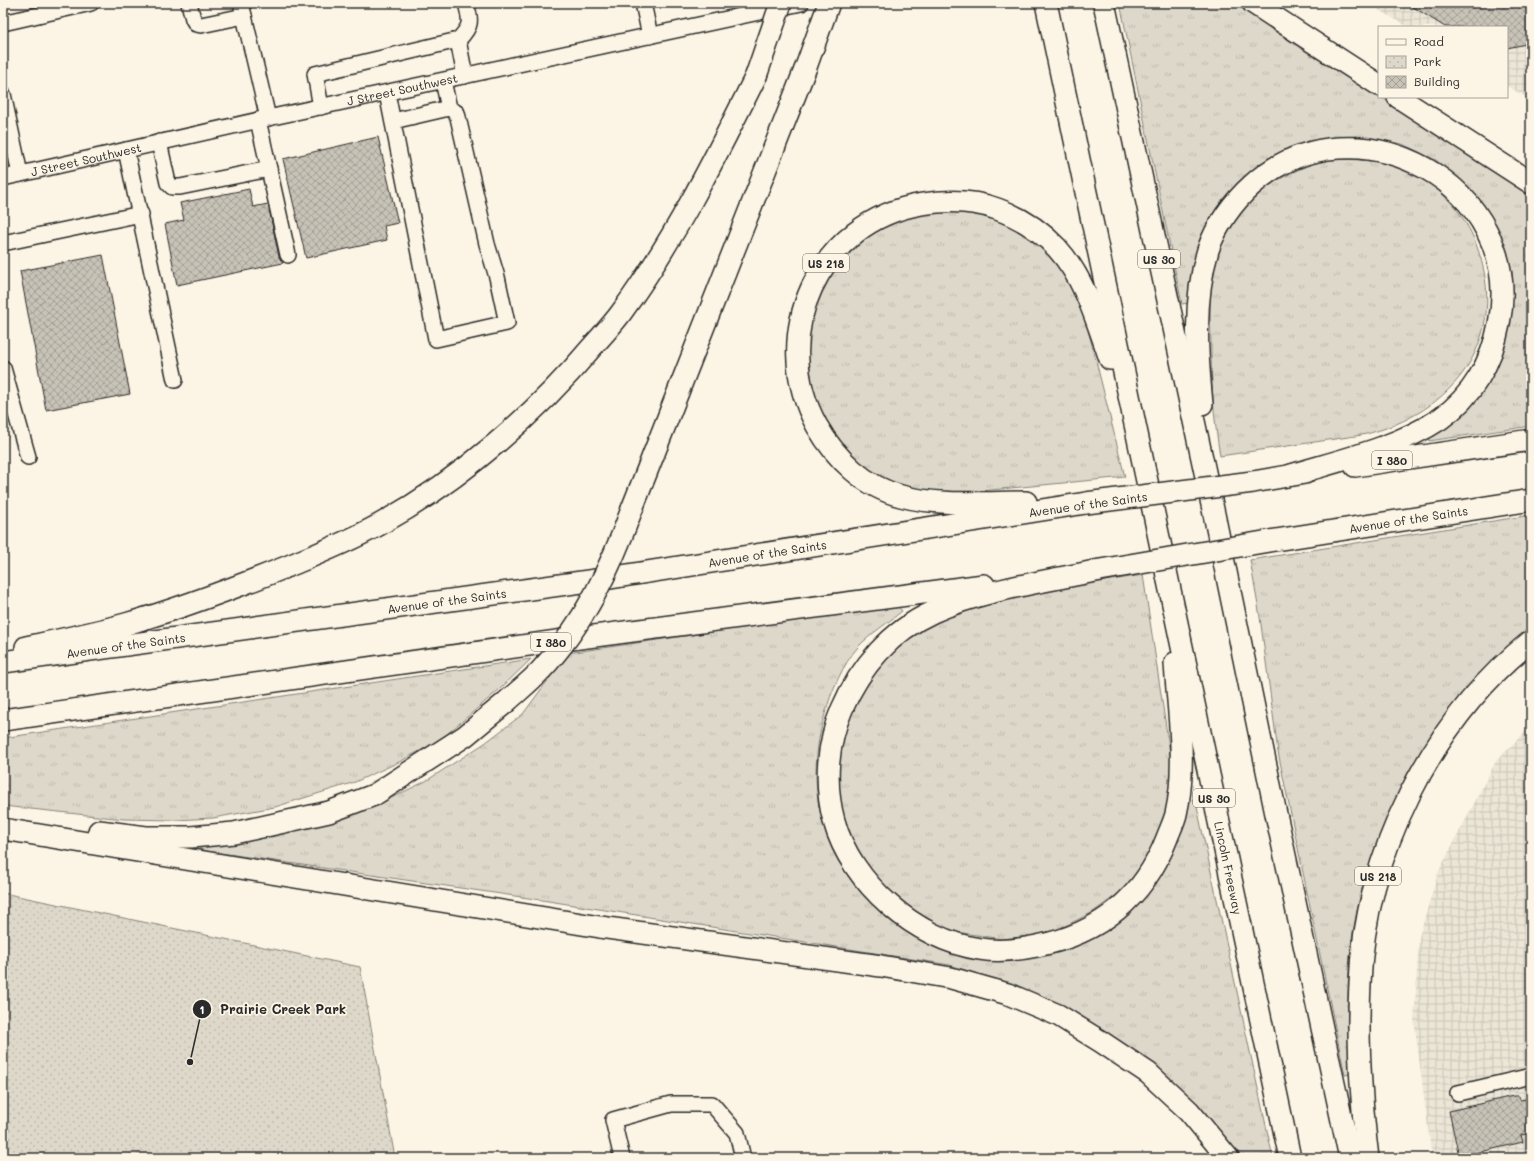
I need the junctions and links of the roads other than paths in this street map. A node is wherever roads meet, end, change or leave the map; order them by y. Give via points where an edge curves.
1 (91, 3) edge
2 (189, 3) edge
3 (466, 3) edge
4 (643, 3) edge
5 (781, 3) edge
6 (801, 3) edge
7 (829, 3) edge
8 (1046, 3) edge
9 (1104, 3) edge
10 (1253, 3) edge
11 (243, 9) edge
12 (3, 23) edge
13 (650, 36) junction
14 (458, 40) junction
15 (465, 76) junction
16 (443, 80) junction
17 (1378, 84) edge
18 (387, 93) junction
19 (3, 94) edge
20 (1400, 98) edge
21 (322, 107) junction
22 (449, 108) junction
23 (263, 119) junction
24 (393, 121) junction
25 (159, 142) junction
26 (126, 150) junction
27 (269, 169) junction
28 (20, 174) junction
29 (3, 178) edge
30 (1531, 183) edge
31 (141, 214) junction
32 (3, 243) edge
33 (288, 254) dead end
34 (3, 368) edge
35 (175, 380) dead end
36 (1138, 437) junction
37 (1531, 440) edge
38 (28, 457) dead end
39 (1291, 475) junction
40 (1531, 500) edge
41 (1086, 503) junction
42 (1214, 514) junction
43 (1100, 570) junction
44 (1171, 592) junction
45 (1531, 641) edge
46 (3, 653) edge
47 (3, 662) edge
48 (3, 720) edge
49 (3, 820) edge
50 (3, 829) edge
51 (1531, 1076) edge
52 (1458, 1093) dead end
53 (622, 1158) edge
54 (743, 1158) edge
55 (1228, 1158) edge
56 (1290, 1158) edge
57 (1350, 1158) edge
58 (1368, 1158) edge

1 - 12 street
2 - 11 street via 193,19 196,24 201,25
3 - 14 street via 470,20 468,29
4 - 13 street
5 - 46 highway, bridge via 756,76 704,179 665,247 620,315 574,368 532,413 483,454 384,522 318,554 230,590 125,624
6 - 13 street, J Street Southwest
7 - 49 highway, bridge via 616,553 591,601 542,669 465,736 374,794 329,812 234,833 191,837 146,837
8 - 36 highway, US 30
9 - 42 highway, US 30
10 - 17 highway
11 - 23 street
13 - 15 street, J Street Southwest
14 - 15 street
14 - 21 street via 315,74
15 - 16 street, J Street Southwest
16 - 18 street, J Street Southwest
16 - 22 street
18 - 21 street, J Street Southwest
18 - 24 street
19 - 28 street
20 - 30 highway
21 - 23 street, J Street Southwest
22 - 24 street
22 - 24 street via 457,114 507,322 436,339
23 - 25 street, J Street Southwest
23 - 27 street
25 - 26 street, J Street Southwest
25 - 27 street via 168,183 172,187
26 - 28 street, J Street Southwest
26 - 31 street
27 - 33 street
28 - 29 street, J Street Southwest
31 - 32 street
31 - 35 street
34 - 38 street
36 - 41 highway, US 218 via 1089,299 1076,272 1044,234 1027,223 982,204 938,201 891,212 849,237 834,252 808,293 800,317 797,342 802,389 812,416 837,456 858,475 879,488 902,497 948,502
36 - 44 highway, Lincoln Freeway / US 30
37 - 39 highway, Avenue of the Saints / I 380
39 - 41 highway, Avenue of the Saints / I 380, bridge
39 - 42 highway via 1404,439 1440,418 1463,399 1482,374 1496,343 1503,306 1501,274 1492,243 1477,216 1459,192 1437,174 1410,159 1380,150 1352,147 1317,151 1289,160 1263,174 1238,197 1222,221 1208,249 1200,287 1197,329
40 - 43 highway, Avenue of the Saints / I 380, bridge
41 - 47 highway, Avenue of the Saints / I 380 via 603,579
42 - 57 highway, US 30
43 - 44 highway via 972,598 932,613 894,636 872,657 852,686 837,720 829,753 829,789 834,822 848,855 865,880 890,906 916,925 946,939 979,949 1007,950 1050,944 1106,920 1130,900 1151,873 1176,814 1181,770
43 - 48 highway, Avenue of the Saints / I 380 via 572,639
44 - 56 highway, Lincoln Freeway / US 30
45 - 58 highway, US 218 via 1486,684 1456,719 1406,801 1386,851 1366,930 1360,982 1364,1115
50 - 55 highway via 600,927 951,978 1008,994 1058,1015 1100,1041 1148,1073 1189,1111
51 - 52 street
53 - 54 street via 613,1120 670,1104 712,1104 737,1133

